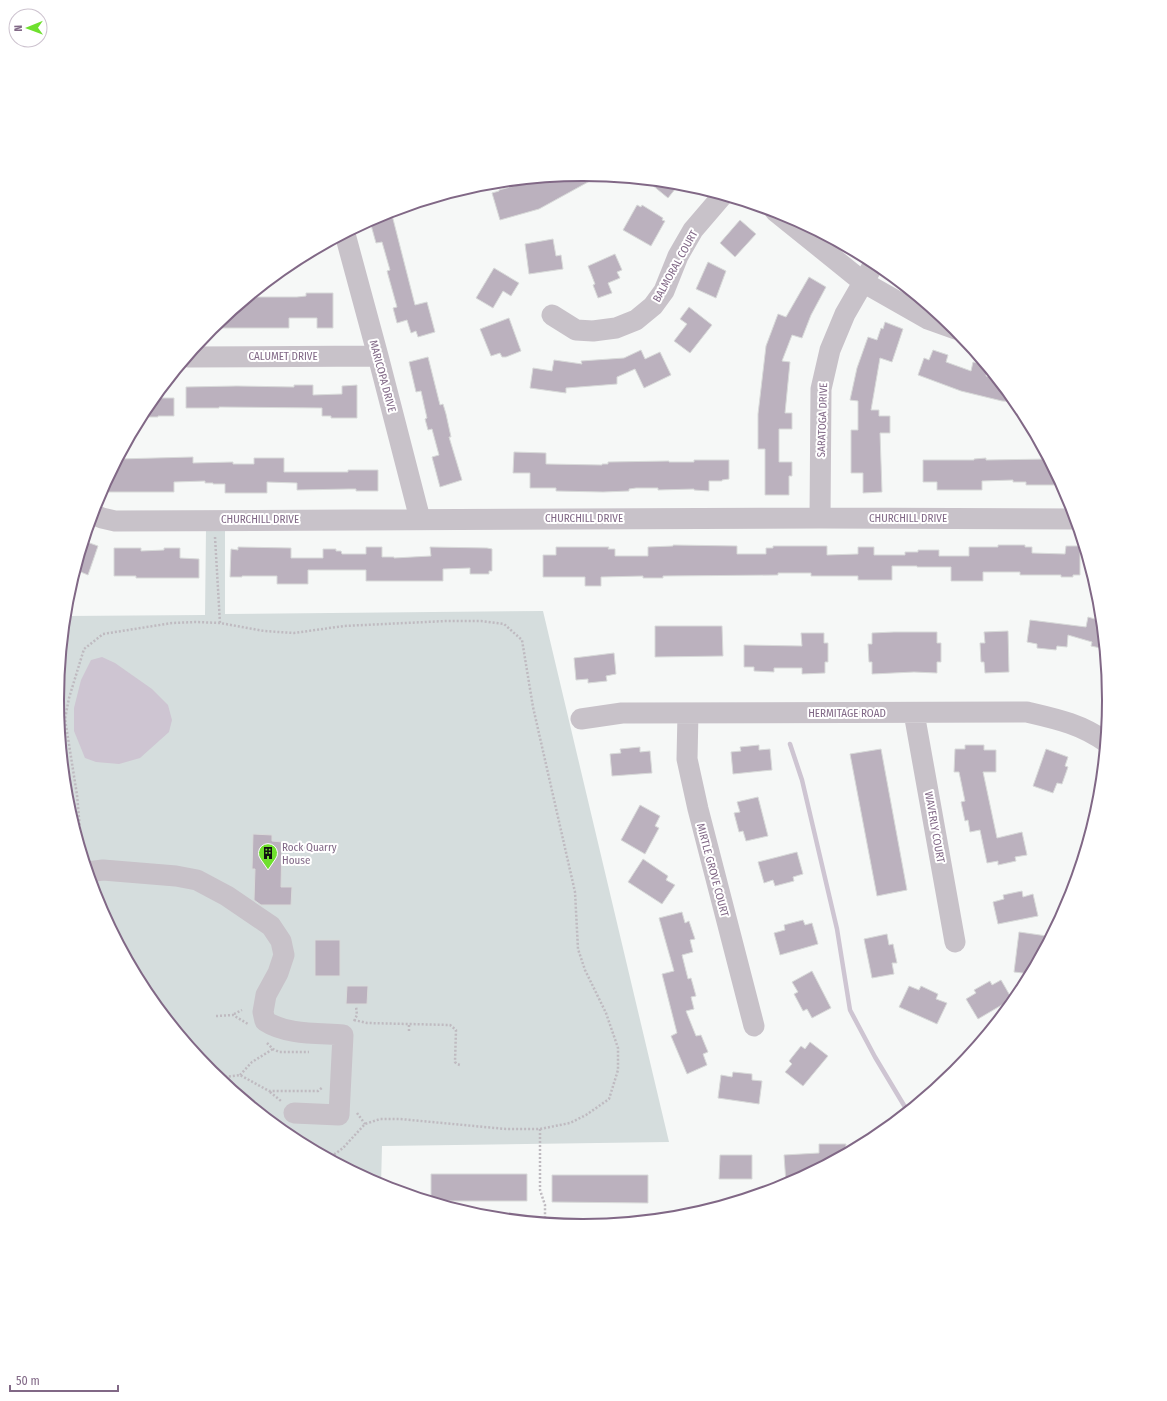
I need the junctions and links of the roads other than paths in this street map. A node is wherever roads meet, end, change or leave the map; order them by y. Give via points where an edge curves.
1 (719, 199) edge
2 (794, 227) edge
3 (346, 239) edge
4 (871, 268) edge
5 (863, 282) junction
6 (552, 315) dead end
7 (940, 323) edge
8 (378, 356) junction
9 (194, 357) edge
10 (99, 517) edge
11 (420, 518) junction
12 (820, 518) junction
13 (1069, 519) edge
14 (688, 713) junction
15 (914, 713) junction
16 (582, 719) dead end
17 (1102, 739) edge
18 (94, 871) edge
19 (955, 942) dead end
20 (754, 1026) dead end
21 (294, 1113) dead end

1 - 6 street, BALMORAL COURT via 694,230 678,256 664,291 653,306 636,320 616,328 576,330
2 - 5 street
3 - 8 street, MARICOPA DRIVE
4 - 5 street, SARATOGA DRIVE
5 - 7 street via 928,319
5 - 12 street, SARATOGA DRIVE via 845,314 830,350 821,389
8 - 9 street, CALUMET DRIVE
8 - 11 street, MARICOPA DRIVE
10 - 11 street, CHURCHILL DRIVE via 116,521
11 - 12 street, CHURCHILL DRIVE
12 - 13 street, CHURCHILL DRIVE
14 - 15 street, HERMITAGE ROAD
14 - 16 street, HERMITAGE ROAD via 622,713
14 - 20 street, MIRTLE GROVE COURT via 687,759
15 - 17 street, HERMITAGE ROAD via 1027,712 1065,721
15 - 19 street, WAVERLY COURT
18 - 21 street via 176,876 197,880 227,896 271,926 281,941 284,955 266,995 263,1012 265,1021 274,1027 287,1030 343,1035 339,1115

